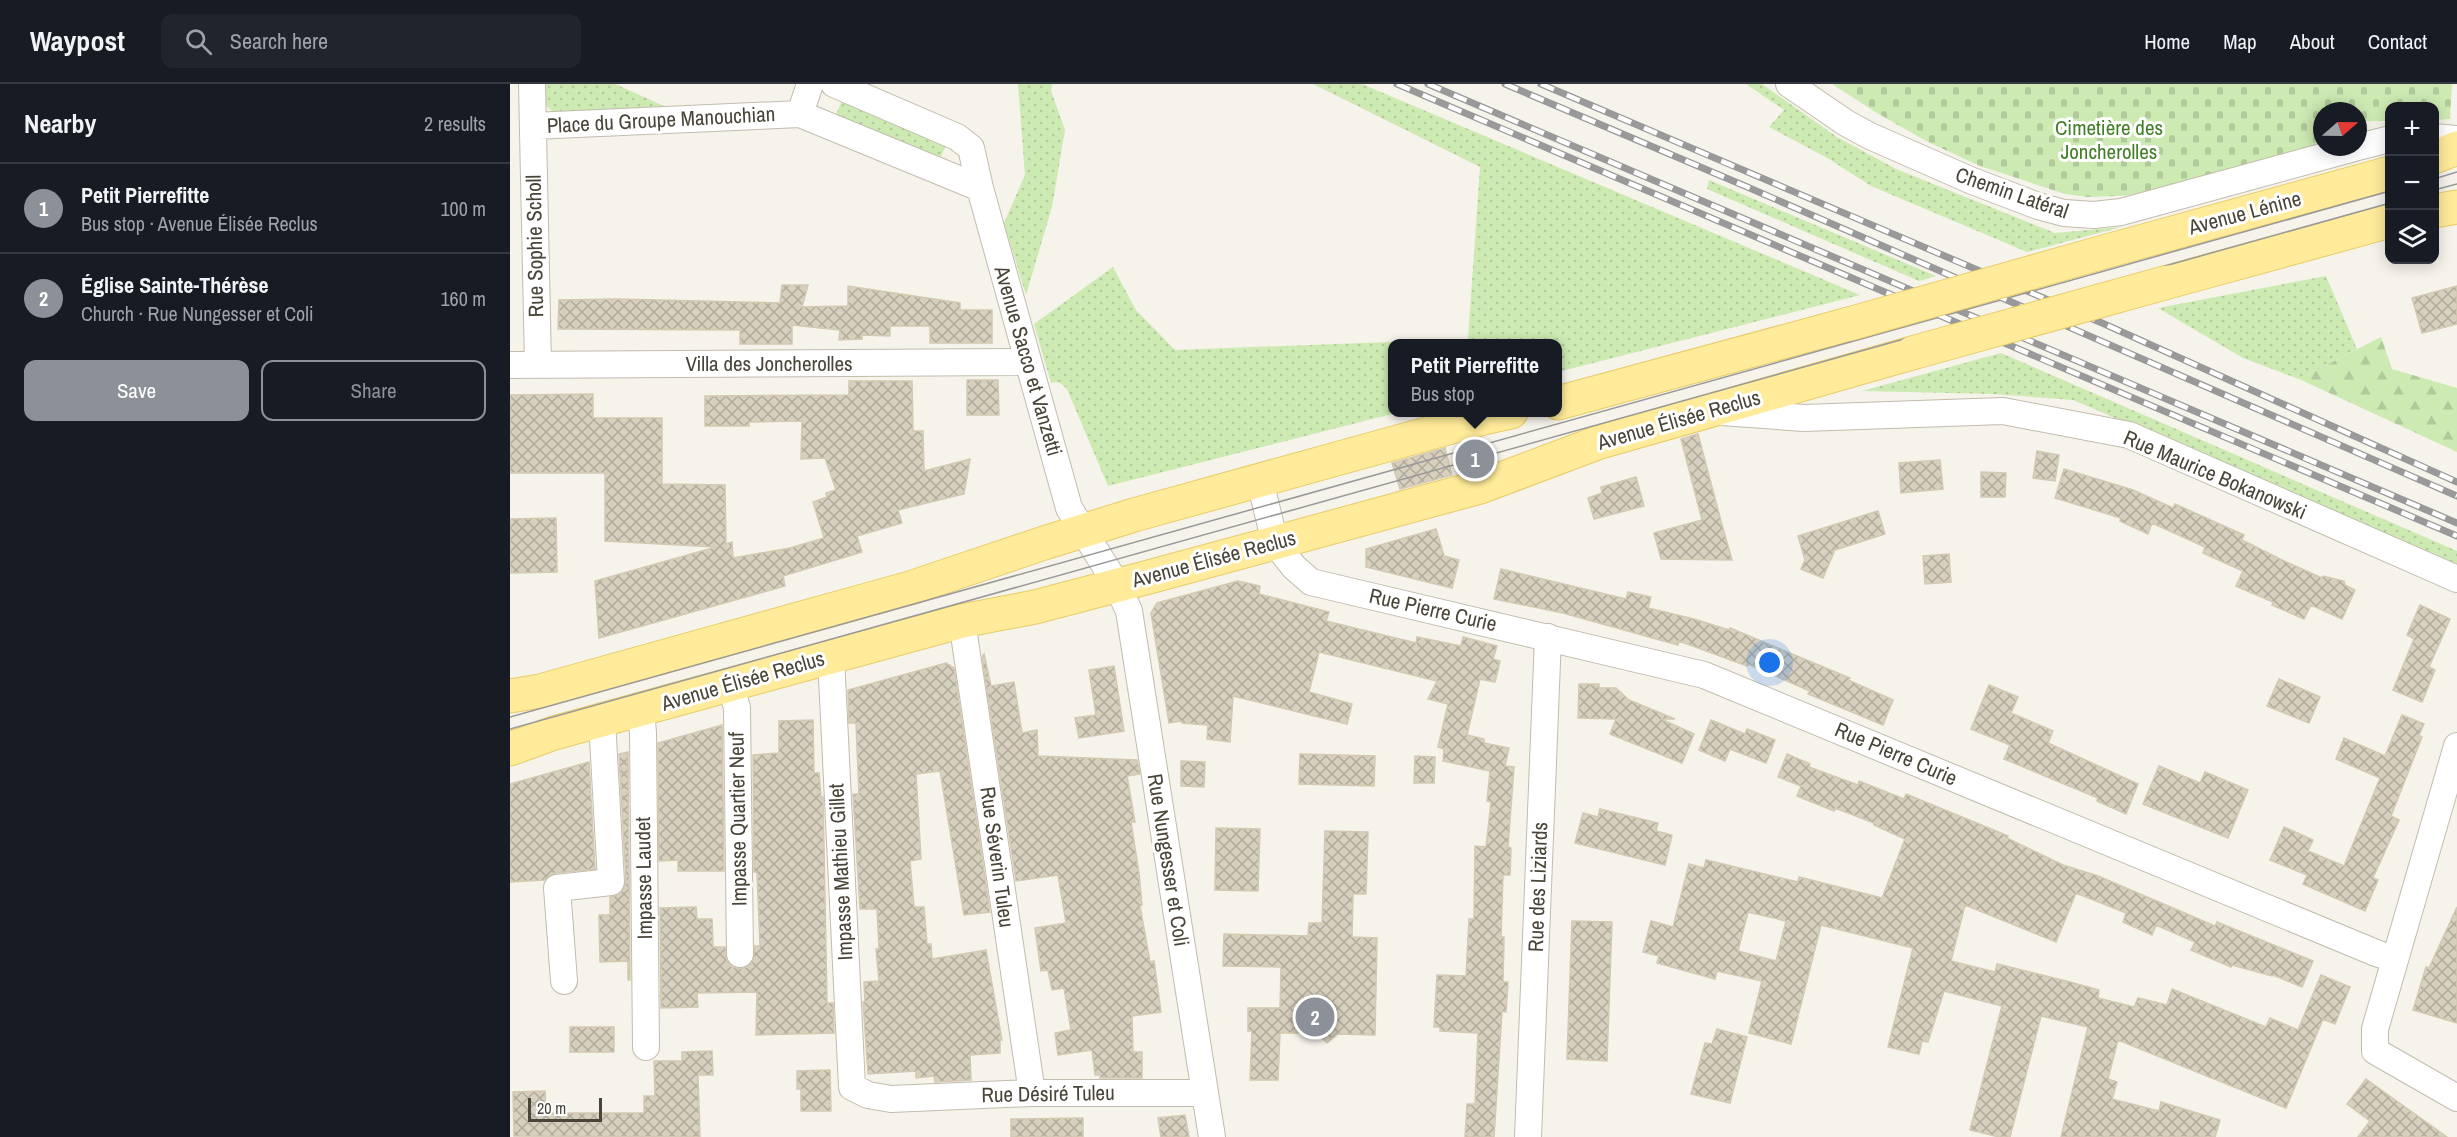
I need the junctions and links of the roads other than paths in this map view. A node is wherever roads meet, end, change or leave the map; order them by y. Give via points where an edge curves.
1 (532, 84) edge
2 (810, 84) edge
3 (834, 84) edge
4 (1789, 84) edge
5 (800, 114) junction
6 (533, 126) junction
7 (2439, 137) edge
8 (2457, 139) edge
9 (2385, 140) edge
10 (2367, 145) edge
11 (2457, 148) edge
12 (2325, 156) edge
13 (2437, 156) edge
14 (2385, 174) edge
15 (980, 188) junction
16 (2457, 207) edge
17 (2439, 210) edge
18 (2385, 222) edge
19 (1028, 362) junction
20 (510, 365) edge
21 (538, 365) junction
22 (1562, 403) edge
23 (1709, 411) junction
24 (1488, 417) edge
25 (1260, 481) junction
26 (1083, 532) junction
27 (1275, 543) junction
28 (2457, 579) edge
29 (1117, 585) junction
30 (962, 621) junction
31 (1548, 637) junction
32 (831, 657) junction
33 (731, 686) junction
34 (510, 696) edge
35 (641, 709) junction
36 (602, 720) junction
37 (2457, 746) edge
38 (510, 749) edge
39 (740, 954) dead end
40 (2394, 959) junction
41 (564, 981) dead end
42 (646, 1047) dead end
43 (852, 1087) joint
44 (1032, 1093) junction
45 (1205, 1093) junction
46 (2457, 1098) edge
47 (1212, 1137) edge
48 (1528, 1137) edge

1 - 6 street, Place du Groupe Manouchian
2 - 5 street, Place du Groupe Manouchian
3 - 15 street, Avenue Sacco et Vanzetti via 957,137 971,148
4 - 12 street, Chemin Latéral via 1846,123 1901,151 2038,206 2072,214 2131,209
5 - 6 street, Place du Groupe Manouchian
5 - 15 street
6 - 21 street, Rue Sophie Scholl
7 - 8 street
9 - 10 street, Chemin Latéral
11 - 13 main road
14 - 22 main road, Avenue Lénine, bridge
15 - 19 street, Avenue Sacco et Vanzetti
16 - 17 main road
18 - 23 main road, Avenue Élisée Reclus, bridge
19 - 21 street, Villa des Joncherolles
19 - 26 street, Avenue Sacco et Vanzetti via 1069,508
20 - 21 street, Villa des Joncherolles
23 - 27 main road, Avenue Élisée Reclus via 1597,443 1480,486
23 - 28 street, Rue Maurice Bokanowski via 1804,418 2003,411 2129,435
24 - 25 main road
25 - 26 main road
25 - 27 street, Rue Pierre Curie
26 - 29 street, Avenue Sacco et Vanzetti
26 - 34 main road via 910,588
27 - 29 main road, Avenue Élisée Reclus
27 - 31 street, Rue Pierre Curie via 1311,582
29 - 30 main road, Avenue Élisée Reclus
29 - 45 street, Rue Nungesser et Coli via 1129,610
30 - 32 main road, Avenue Élisée Reclus
30 - 44 street, Rue Séverin Tuleu
31 - 40 street, Rue Pierre Curie via 1704,675
31 - 48 street, Rue des Liziards
32 - 33 main road, Avenue Élisée Reclus
32 - 43 street, Impasse Mathieu Gillet
33 - 35 main road, Avenue Élisée Reclus
33 - 39 street, Impasse Quartier Neuf via 737,708
35 - 36 main road, Avenue Élisée Reclus
35 - 42 street, Impasse Laudet
36 - 38 main road, Avenue Élisée Reclus
36 - 41 street via 611,882 556,888
37 - 40 street
40 - 46 street via 2374,1029 2375,1052
43 - 44 street, Rue Désiré Tuleu via 891,1099
44 - 45 street, Rue Désiré Tuleu
45 - 47 street, Rue Nungesser et Coli

